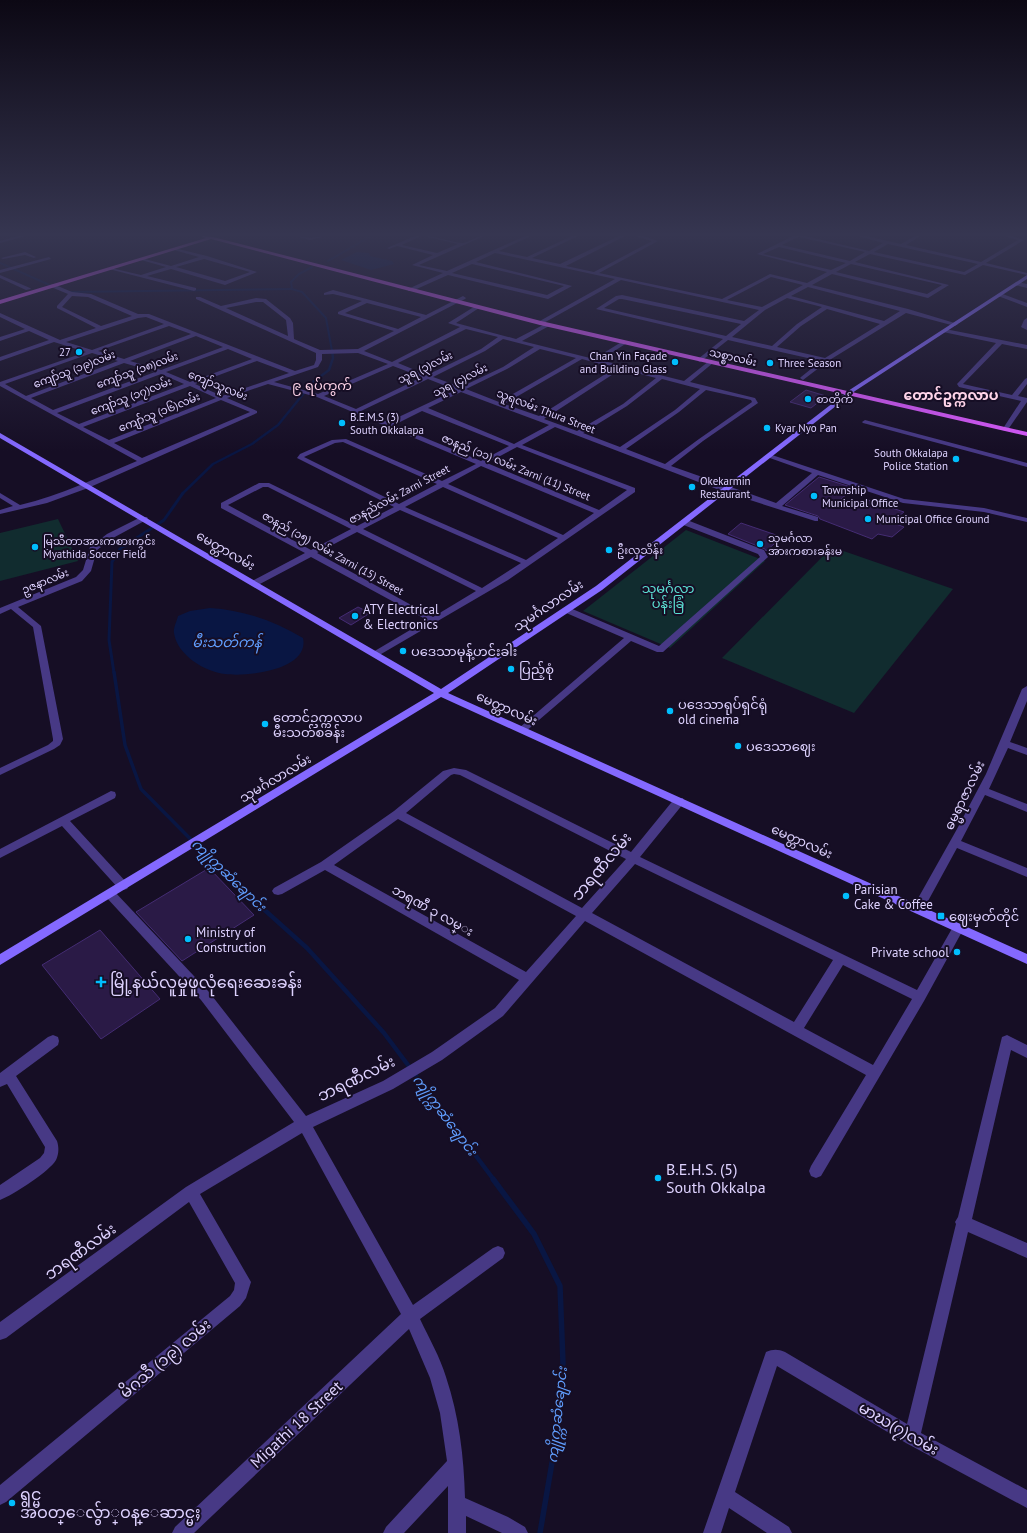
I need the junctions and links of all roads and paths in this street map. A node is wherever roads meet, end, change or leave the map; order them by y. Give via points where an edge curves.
1 (60, 308) edge
2 (118, 308) edge
3 (221, 308) edge
4 (274, 308) edge
5 (353, 308) edge
6 (392, 308) edge
7 (445, 308) edge
8 (476, 308) edge
9 (479, 308) edge
10 (496, 308) edge
11 (571, 308) edge
12 (601, 308) edge
13 (672, 308) edge
14 (756, 308) edge
15 (824, 308) edge
16 (831, 308) edge
17 (896, 308) edge
18 (981, 308) edge
19 (763, 309) joint
20 (906, 310) junction
21 (0, 315) edge
22 (137, 316) junction
23 (427, 317) junction
24 (7, 319) junction
25 (1027, 320) edge
26 (0, 321) edge
27 (547, 322) junction
28 (745, 323) junction
29 (884, 323) junction
30 (169, 324) junction
31 (955, 324) junction
32 (465, 327) junction
33 (100, 328) junction
34 (1027, 328) edge
35 (29, 329) junction
36 (400, 331) junction
37 (945, 331) junction
38 (196, 334) junction
39 (502, 337) junction
40 (727, 337) junction
41 (292, 338) junction
42 (0, 339) edge
43 (56, 341) junction
44 (517, 341) junction
45 (625, 342) junction
46 (1000, 342) junction
47 (228, 347) junction
48 (539, 347) junction
49 (1027, 347) edge
50 (773, 348) junction
51 (359, 351) junction
52 (91, 352) junction
53 (319, 352) junction
54 (259, 358) junction
55 (580, 358) junction
56 (703, 358) junction
57 (0, 359) edge
58 (124, 360) junction
59 (826, 360) junction
60 (595, 361) junction
61 (711, 362) junction
62 (392, 364) junction
63 (620, 367) junction
64 (161, 372) junction
65 (294, 373) junction
66 (426, 377) junction
67 (661, 377) junction
68 (803, 378) junction
69 (1027, 380) edge
70 (266, 382) junction
71 (685, 383) junction
72 (0, 384) edge
73 (189, 384) junction
74 (705, 388) junction
75 (461, 390) junction
76 (850, 392) junction
77 (316, 395) junction
78 (1014, 397) junction
79 (26, 398) junction
80 (221, 398) junction
81 (1026, 400) edge
82 (499, 404) junction
83 (424, 409) junction
84 (53, 412) junction
85 (355, 412) junction
86 (539, 419) junction
87 (865, 422) dead end
88 (554, 425) junction
89 (79, 426) junction
90 (388, 426) junction
91 (1007, 427) junction
92 (1027, 428) edge
93 (577, 434) junction
94 (1027, 434) edge
95 (0, 435) edge
96 (108, 443) junction
97 (515, 446) junction
98 (620, 450) junction
99 (769, 456) junction
100 (142, 461) junction
101 (480, 464) junction
102 (1027, 465) edge
103 (666, 467) junction
104 (817, 472) junction
105 (442, 484) junction
106 (85, 486) junction
107 (725, 490) junction
108 (0, 495) edge
109 (19, 507) junction
110 (400, 507) junction
111 (776, 507) junction
112 (0, 512) edge
113 (600, 513) junction
114 (144, 519) junction
115 (815, 519) dead end
116 (1027, 520) edge
117 (684, 522) junction
118 (358, 529) junction
119 (564, 538) junction
120 (311, 554) junction
121 (527, 563) junction
122 (255, 583) junction
123 (482, 591) junction
124 (12, 606) junction
125 (566, 610) junction
126 (0, 611) edge
127 (433, 620) junction
128 (630, 637) junction
129 (376, 654) junction
130 (1027, 689) edge
131 (441, 693) junction
132 (1025, 701) edge
133 (522, 730) junction
134 (1004, 744) junction
135 (1027, 752) edge
136 (0, 772) edge
137 (982, 790) junction
138 (111, 795) dead end
139 (679, 801) junction
140 (1027, 808) edge
141 (398, 814) junction
142 (63, 820) junction
143 (955, 843) junction
144 (0, 854) edge
145 (633, 858) junction
146 (325, 865) junction
147 (1027, 873) edge
148 (123, 886) junction
149 (278, 891) dead end
150 (110, 894) junction
151 (918, 909) junction
152 (583, 916) junction
153 (958, 928) junction
154 (840, 958) junction
155 (1027, 959) edge
156 (0, 960) edge
157 (528, 979) junction
158 (920, 997) junction
159 (796, 1030) junction
160 (53, 1041) dead end
161 (1027, 1052) edge
162 (874, 1072) junction
163 (4, 1079) edge
164 (304, 1124) junction
165 (816, 1171) dead end
166 (191, 1192) junction
167 (0, 1193) edge
168 (962, 1222) junction
169 (1027, 1251) edge
170 (498, 1253) dead end
171 (411, 1316) junction
172 (0, 1332) edge
173 (912, 1437) junction
174 (456, 1464) junction
175 (0, 1496) edge
176 (726, 1496) junction
177 (1027, 1499) edge
178 (457, 1503) junction
179 (181, 1533) edge
180 (392, 1533) edge
181 (457, 1533) edge
182 (519, 1533) edge
183 (712, 1533) edge
184 (783, 1533) edge

1 - 33 street
2 - 22 street
3 - 41 street
4 - 41 street via 288,319
5 - 36 street via 340,314
6 - 23 street
7 - 23 street, သူရလမ်း Thura Street
8 - 32 street via 451,323
9 - 27 main road, သစ္စာလမ်း via 540,323
10 - 27 main road, သစ္စာလမ်း
11 - 27 street
12 - 40 street via 599,309
13 - 28 street
14 - 19 street
15 - 50 street
16 - 29 street
17 - 20 street
18 - 31 main road, သုမင်္ဂလာလမ်း
19 - 28 street
20 - 29 street
20 - 31 street
21 - 24 street, ကျော်သူလမ်း
22 - 30 street via 147,315
22 - 33 street
23 - 36 street, သူရလမ်း Thura Street
24 - 26 street
24 - 35 street, ကျော်သူလမ်း
25 - 34 street via 1024,325
27 - 44 street
27 - 45 main road, သစ္စာလမ်း
27 - 56 main road, သစ္စာလမ်း
28 - 40 street
29 - 59 street
30 - 38 street
30 - 52 street
31 - 37 main road, သုမင်္ဂလာလမ်း
32 - 39 street
32 - 62 street
33 - 43 street
35 - 42 street
35 - 43 street, ကျော်သူလမ်း
36 - 51 street, သူရလမ်း Thura Street
37 - 46 street
37 - 76 main road, သုမင်္ဂလာလမ်း
38 - 47 street
38 - 58 street, ကျော်သူ (၁၉)လမ်း
39 - 44 street
39 - 66 street, သူရ (၃)လမ်း via 483,350
40 - 50 street
40 - 56 street
41 - 53 street
43 - 52 street, ကျော်သူလမ်း
43 - 57 street
44 - 48 street
45 - 56 main road, သစ္စာလမ်း
45 - 60 street
46 - 49 street
46 - 78 street via 960,384
47 - 54 street
47 - 64 street, ကျော်သူ (၁၈)လမ်း
48 - 55 street
48 - 75 street, သူရ (၄)လမ်း
50 - 59 street
51 - 53 street, သူရလမ်း Thura Street
51 - 62 street, သူရလမ်း Thura Street
52 - 58 street, ကျော်သူလမ်း
52 - 72 street
53 - 65 street, ကျော်သူ (၁၆)လမ်း via 316,366
54 - 65 street
54 - 73 street, ကျော်သူ (၁၇)လမ်း
55 - 60 street
55 - 82 street
56 - 61 main road, သစ္စာလမ်း
56 - 68 main road, သစ္စာလမ်း
58 - 64 street, ကျော်သူလမ်း
58 - 79 street, ကျော်သူ (၁၉)လမ်း
59 - 68 street
60 - 63 street
61 - 71 street
61 - 76 main road, သစ္စာလမ်း
62 - 66 street, သူရလမ်း Thura Street
62 - 77 street
63 - 67 street
63 - 86 street
64 - 73 street, ကျော်သူလမ်း
64 - 84 street, ကျော်သူ (၁၈)လမ်း
65 - 70 street, ကျော်သူ (၁၆)လမ်း
66 - 75 street, သူရလမ်း Thura Street
66 - 85 street, သူရ (၃)လမ်း
67 - 71 street
67 - 93 street via 625,405
68 - 76 main road, သစ္စာလမ်း
69 - 78 street
70 - 77 street, ဇာနည် (၁၁) လမ်း Zarni (11) Street
70 - 80 street, ကျော်သူ (၁၆)လမ်း
71 - 74 street
72 - 79 street
73 - 80 street, ကျော်သူလမ်း
73 - 89 street, ကျော်သူ (၁၇)လမ်း
74 - 98 street
74 - 103 street via 755,403
75 - 82 street, သူရလမ်း Thura Street
75 - 83 street, သူရ (၄)လမ်း
76 - 91 main road, သစ္စာလမ်း
76 - 99 main road, သုမင်္ဂလာလမ်း
77 - 85 street, ဇာနည် (၁၁) လမ်း Zarni (11) Street
78 - 81 street
79 - 84 street
80 - 96 street, ကျော်သူ (၁၆)လမ်း
80 - 100 street, ကျော်သူလမ်း via 255,412
81 - 91 street
82 - 86 street, သူရလမ်း Thura Street
83 - 90 street, သူရ (၄)လမ်း
83 - 97 street
84 - 89 street
85 - 90 street, ဇာနည် (၁၁) လမ်း Zarni (11) Street
86 - 88 street, သူရလမ်း Thura Street
87 - 102 street
88 - 93 street, သူရလမ်း Thura Street
88 - 97 street, ဇာနည်လမ်း Zarni Street
89 - 96 street
90 - 101 street, ဇာနည် (၁၁) လမ်း Zarni (11) Street
91 - 92 main road, သစ္စာလမ်း
91 - 94 main road, သစ္စာလမ်း
93 - 98 street, သူရလမ်း Thura Street
95 - 106 main road, မေတ္တာလမ်း
96 - 100 street
97 - 101 street, ဇာနည်လမ်း Zarni Street
97 - 113 street via 632,490
98 - 103 street, သူရလမ်း Thura Street
99 - 104 street
99 - 107 main road, သုမင်္ဂလာလမ်း
100 - 106 street, ကျော်သူလမ်း
101 - 105 street, ဇာနည်လမ်း Zarni Street
101 - 113 street, ဇာနည် (၁၁) လမ်း Zarni (11) Street
103 - 107 street, သူရလမ်း Thura Street
104 - 111 street
104 - 116 street via 903,501 984,510
105 - 110 street, ဇာနည်လမ်း Zarni Street
105 - 110 street via 344,440 338,440 300,458
105 - 119 street
106 - 109 street, ကျော်သူလမ်း
106 - 114 main road, မေတ္တာလမ်း
107 - 111 street, သူရလမ်း Thura Street
107 - 117 main road, သုမင်္ဂလာလမ်း
108 - 109 street
109 - 112 street, ကျော်သူလမ်း
110 - 118 street, ဇာနည်လမ်း Zarni Street
110 - 121 street
111 - 115 street, သူရလမ်း Thura Street
113 - 119 street
114 - 122 main road, မေတ္တာလမ်း
114 - 124 street, ဥဇနာလမ်း via 110,536 93,549 87,571 79,579
117 - 125 main road, သုမင်္ဂလာလမ်း via 599,588
117 - 128 street via 761,552 764,557 660,650
118 - 120 street, ဇာနည်လမ်း Zarni Street
118 - 120 street, ဇာနည် (၁၅) လမ်း Zarni (15) Street via 266,485 225,503 224,506
118 - 123 street
119 - 121 street
120 - 122 street, ဇာနည်လမ်း Zarni Street
120 - 127 street, ဇာနည် (၁၅) လမ်း Zarni (15) Street
121 - 123 street
122 - 129 main road, မေတ္တာလမ်း
123 - 127 street
124 - 126 street, ဥဇနာလမ်း
124 - 136 street via 38,626 58,740 51,747
125 - 128 street
125 - 131 main road, သုမင်္ဂလာလမ်း
127 - 129 street
128 - 133 street
129 - 131 main road, မေတ္တာလမ်း
130 - 132 street, ဓမ္မရာဇာလမ်း
131 - 133 main road, မေတ္တာလမ်း
131 - 148 main road, သုမင်္ဂလာလမ်း
132 - 134 street, ဓမ္မရာဇာလမ်း
133 - 139 main road, မေတ္တာလမ်း
134 - 135 street
134 - 137 street, ဓမ္မရာဇာလမ်း
137 - 140 street
137 - 143 street, ဓမ္မရာဇာလမ်း
138 - 142 street
139 - 145 street, ဘရဏီလမ်း
139 - 151 main road, မေတ္တာလမ်း
141 - 145 street via 447,773 462,772
141 - 146 street
141 - 152 street
142 - 144 street
142 - 148 street
143 - 147 street
143 - 151 street, ဓမ္မရာဇာလမ်း
145 - 152 street, ဘရဏီလမ်း
145 - 154 street
146 - 149 street
146 - 157 street, ဘရဏီ ၃ လမ္း
148 - 150 main road, သုမင်္ဂလာလမ်း
150 - 156 main road, သုမင်္ဂလာလမ်း
150 - 164 street via 205,996
151 - 153 main road, မေတ္တာလမ်း
152 - 157 street, ဘရဏီလမ်း
152 - 159 street
153 - 155 main road, မေတ္တာလမ်း
153 - 158 street
154 - 158 street
154 - 159 street
157 - 164 street, ဘရဏီလမ်း via 499,1012 437,1056 388,1085
158 - 162 street
159 - 162 street
160 - 163 street
161 - 168 street via 1007,1041
162 - 165 street
163 - 167 street via 52,1146 51,1155 46,1163
164 - 166 street, ဘရဏီလမ်း
164 - 171 street
166 - 172 street, ဘရဏီလမ်း
166 - 175 street, မိဂသီ (၁၉) လမ်း via 243,1282 241,1293 235,1301
168 - 169 street
168 - 173 street
170 - 171 street, Migathi 18 Street
171 - 174 street via 438,1377 448,1413
171 - 179 street, Migathi 18 Street
173 - 176 street, မာဃ(၇)လမ်း via 779,1358 772,1358
173 - 177 street, မာဃ(၇)လမ်း
174 - 178 street
174 - 180 street
176 - 183 street
176 - 184 street
178 - 181 street
178 - 182 street

